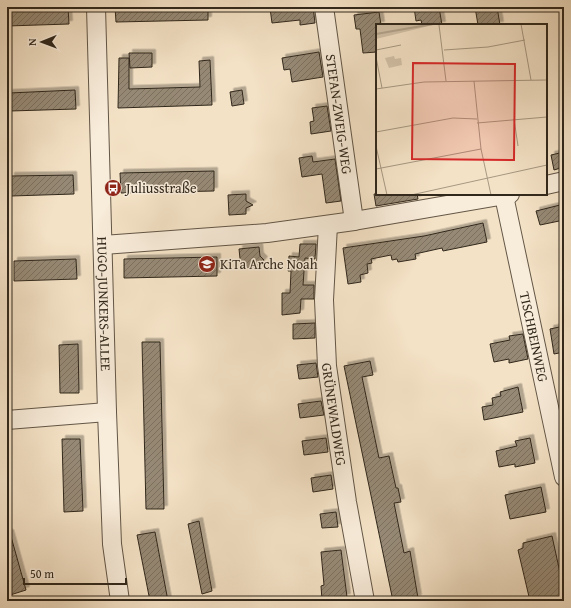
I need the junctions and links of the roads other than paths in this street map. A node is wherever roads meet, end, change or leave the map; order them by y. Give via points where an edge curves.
1 (96, 7) edge
2 (324, 7) edge
3 (564, 181) edge
4 (547, 185) edge
5 (507, 195) edge
6 (354, 221) junction
7 (328, 225) junction
8 (103, 245) junction
9 (107, 412) junction
10 (7, 420) edge
11 (564, 477) edge
12 (120, 601) edge
13 (365, 601) edge

1 - 8 street, HUGO-JUNKERS-ALLEE
2 - 6 street, STEFAN-ZWEIG-WEG
3 - 4 street
5 - 6 street
5 - 11 street, TISCHBEINWEG
6 - 7 street
7 - 8 street via 267,233
7 - 13 street, GRÜNEWALDWEG via 324,300 328,366 347,502
8 - 9 street, HUGO-JUNKERS-ALLEE
9 - 10 street
9 - 12 street, HUGO-JUNKERS-ALLEE via 112,544

